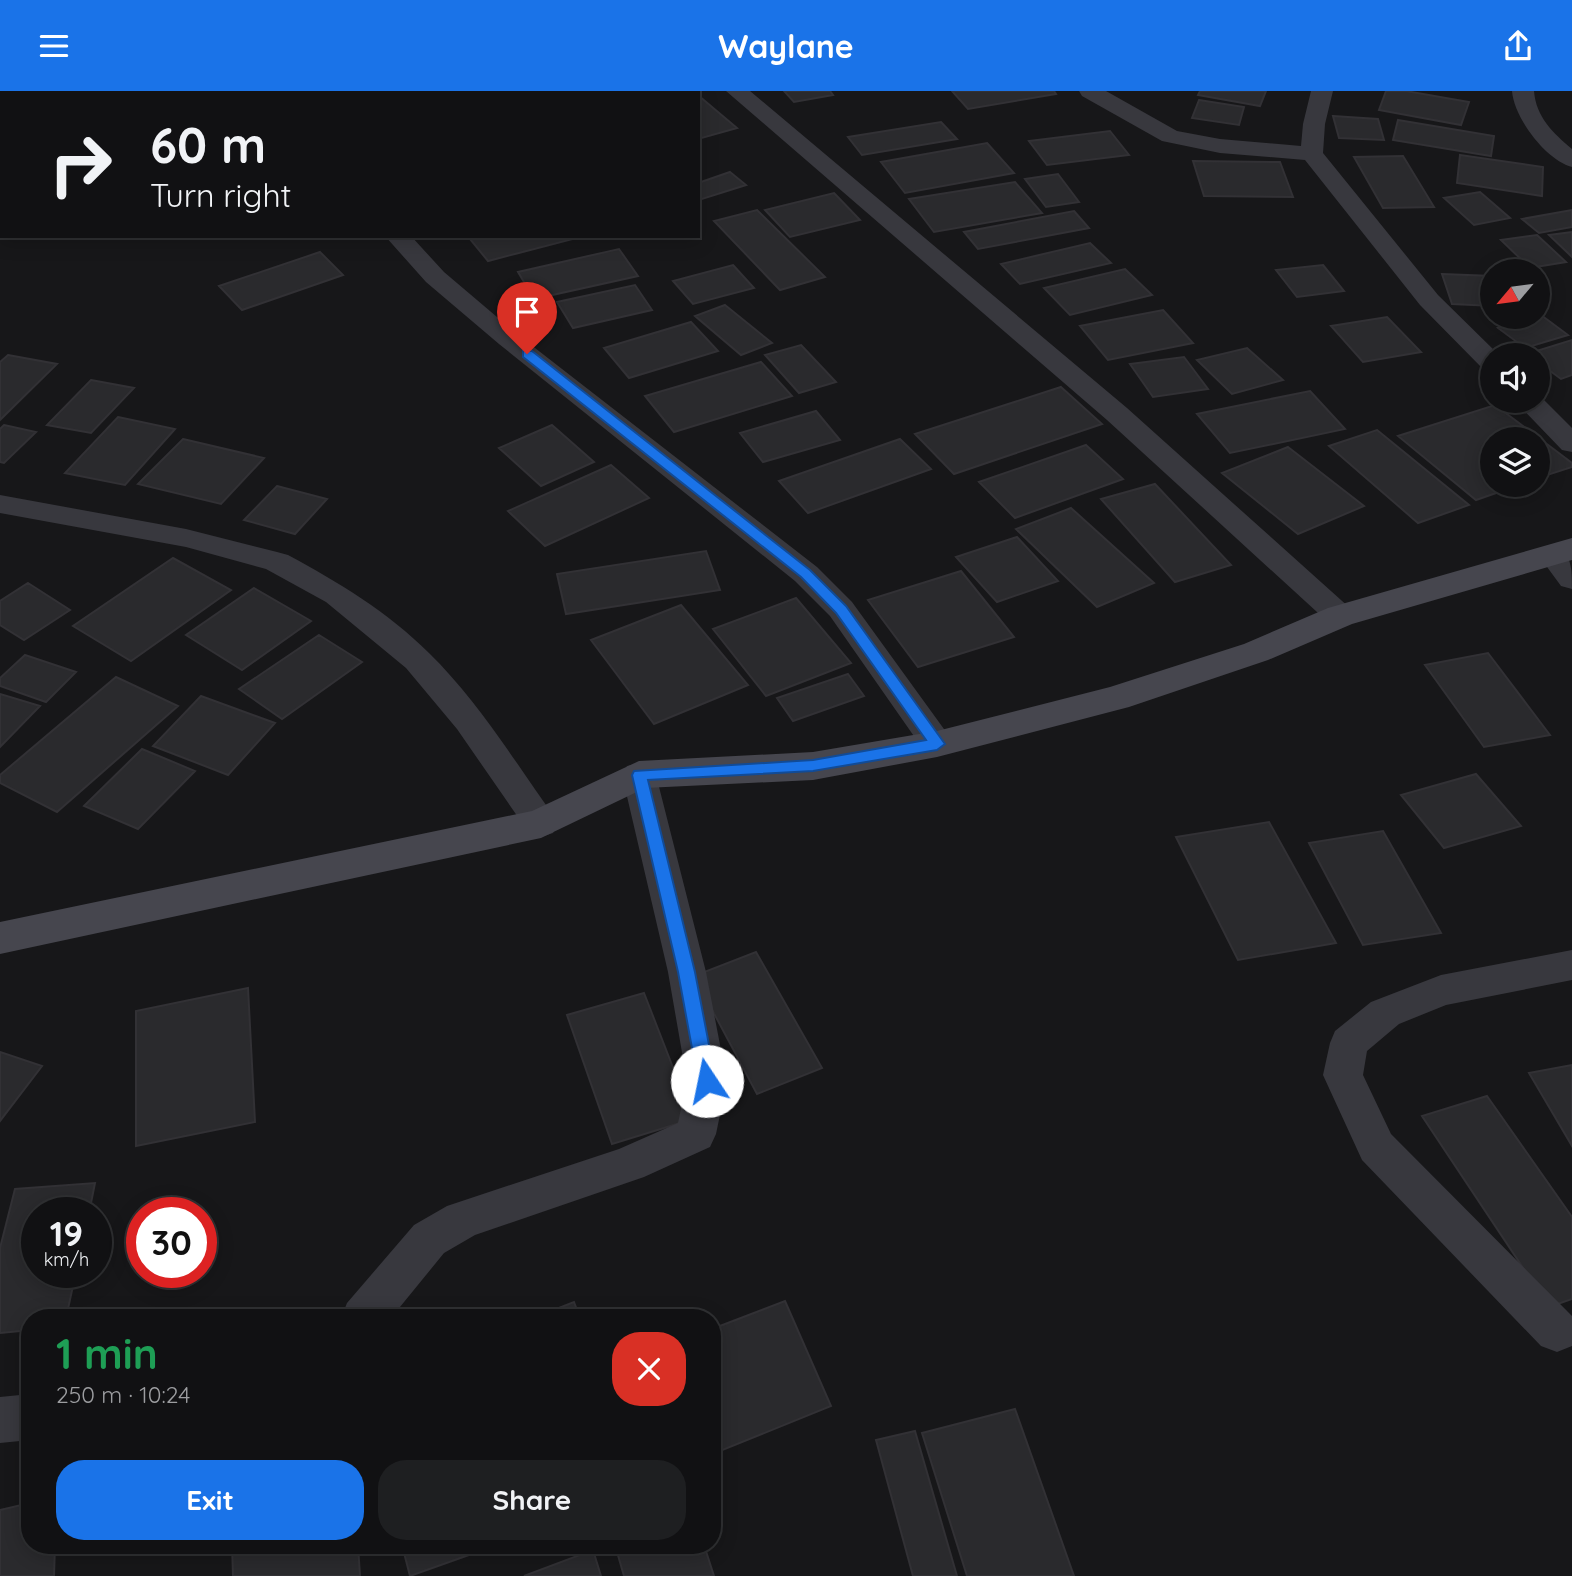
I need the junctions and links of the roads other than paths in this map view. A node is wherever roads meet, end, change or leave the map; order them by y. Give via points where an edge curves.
1 (737, 91) edge
2 (1090, 91) edge
3 (1322, 91) edge
4 (1523, 91) edge
5 (1312, 153) junction
6 (1572, 160) edge
7 (399, 238) edge
8 (1480, 351) edge
9 (1541, 413) edge
10 (1572, 444) edge
11 (0, 504) edge
12 (1566, 561) edge
13 (1340, 616) junction
14 (937, 744) junction
15 (639, 775) junction
16 (541, 824) junction
17 (0, 938) edge
18 (1572, 965) edge
19 (371, 1309) edge
20 (1557, 1331) dead end
21 (21, 1418) edge
22 (0, 1420) edge

1 - 13 street via 1117,414
2 - 5 street via 1170,136 1220,146
3 - 5 street
4 - 6 street via 1522,101 1534,120
5 - 8 street via 1429,300
7 - 14 street via 435,277 508,339 806,574 841,609
9 - 10 street
11 - 16 street via 186,538 277,562 337,595 417,660 468,721
12 - 13 street
13 - 14 street via 1256,652 1116,698
14 - 15 street via 813,766
15 - 16 street
15 - 19 street via 687,972 707,1081 696,1134 629,1164 462,1220 429,1239
16 - 17 street
18 - 20 street via 1441,990 1385,1013 1349,1043 1343,1075 1376,1147
21 - 22 street

